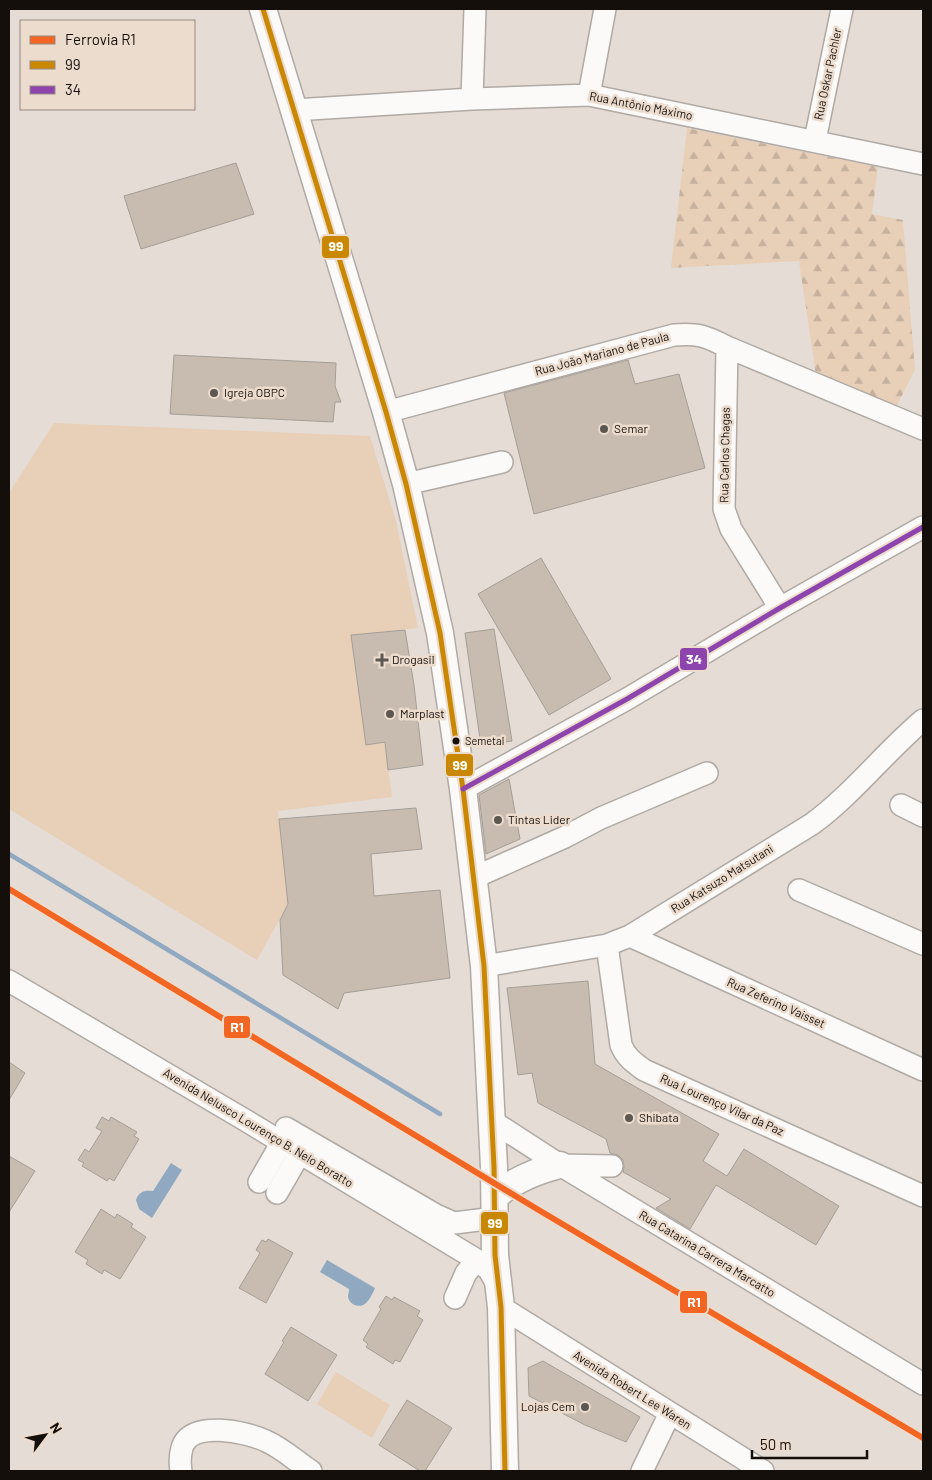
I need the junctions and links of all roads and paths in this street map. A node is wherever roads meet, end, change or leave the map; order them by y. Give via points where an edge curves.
1 (263, 9) edge
2 (475, 9) edge
3 (605, 9) edge
4 (842, 9) edge
5 (589, 95) junction
6 (472, 98) junction
7 (294, 110) junction
8 (815, 140) junction
9 (923, 164) edge
10 (727, 347) junction
11 (386, 412) junction
12 (923, 429) edge
13 (502, 462) dead end
14 (406, 484) junction
15 (923, 528) edge
16 (780, 608) junction
17 (923, 720) edge
18 (707, 773) dead end
19 (462, 789) junction
20 (901, 805) dead end
21 (923, 816) edge
22 (473, 878) junction
23 (800, 890) dead end
24 (630, 936) junction
25 (923, 944) edge
26 (607, 945) junction
27 (9, 966) edge
28 (484, 966) junction
29 (9, 981) edge
30 (923, 1070) edge
31 (249, 1114) junction
32 (492, 1121) junction
33 (282, 1142) junction
34 (300, 1154) junction
35 (560, 1165) junction
36 (612, 1166) dead end
37 (923, 1196) edge
38 (495, 1207) junction
39 (477, 1260) junction
40 (500, 1296) junction
41 (455, 1298) dead end
42 (920, 1375) edge
43 (670, 1413) junction
44 (181, 1471) edge
45 (311, 1471) edge
46 (505, 1471) edge
47 (642, 1471) edge
48 (763, 1471) edge

1 - 7 main road
2 - 6 street
3 - 5 street
4 - 8 street, Rua Oskar Pachler
5 - 6 street, Rua Antônio Máximo
5 - 8 street, Rua Antônio Máximo
6 - 7 street, Rua Antônio Máximo
7 - 11 main road
8 - 9 street, Rua Antônio Máximo
10 - 11 street, Rua João Mariano de Paula via 693,334 674,335
10 - 12 street, Rua João Mariano de Paula
10 - 16 street, Rua Carlos Chagas via 724,509 731,529
11 - 14 main road
13 - 14 street
14 - 19 main road via 440,633
15 - 16 street
16 - 19 street via 626,699
17 - 24 street, Rua Katsuzo Matsutani via 830,811
18 - 22 street
19 - 22 main road
20 - 21 street
22 - 28 main road
23 - 25 street
24 - 26 street, Rua Katsuzo Matsutani
24 - 30 street, Rua Zeferino Vaisset
26 - 28 street, Rua Katsuzo Matsutani
26 - 37 street, Rua Lourenço Vilar da Paz via 621,1045 632,1062 652,1074
27 - 31 street, Avenida Nelusco Lourenço B. Nelo Boratto
28 - 32 main road
29 - 31 street, Avenida Nelusco Lourenço B. Nelo Boratto
31 - 33 street, Avenida Nelusco Lourenço B. Nelo Boratto
31 - 38 street, Avenida Nelusco Lourenço B. Nelo Boratto via 454,1223
32 - 35 street, Rua Catarina Carrera Marcatto
32 - 38 main road
33 - 34 street, Avenida Nelusco Lourenço B. Nelo Boratto
33 - 34 street via 268,1188
34 - 39 street, Avenida Nelusco Lourenço B. Nelo Boratto
35 - 36 street
35 - 38 main road via 535,1172 504,1188
35 - 42 street, Rua Catarina Carrera Marcatto
38 - 40 main road via 504,1243 506,1287
39 - 40 street, Avenida Nelusco Lourenço B. Nelo Boratto via 489,1270
39 - 41 street via 466,1274
40 - 43 street, Avenida Robert Lee Waren
40 - 46 main road
43 - 47 street
43 - 48 street, Avenida Robert Lee Waren
44 - 45 street via 182,1447 198,1432 214,1430 232,1431 267,1441

